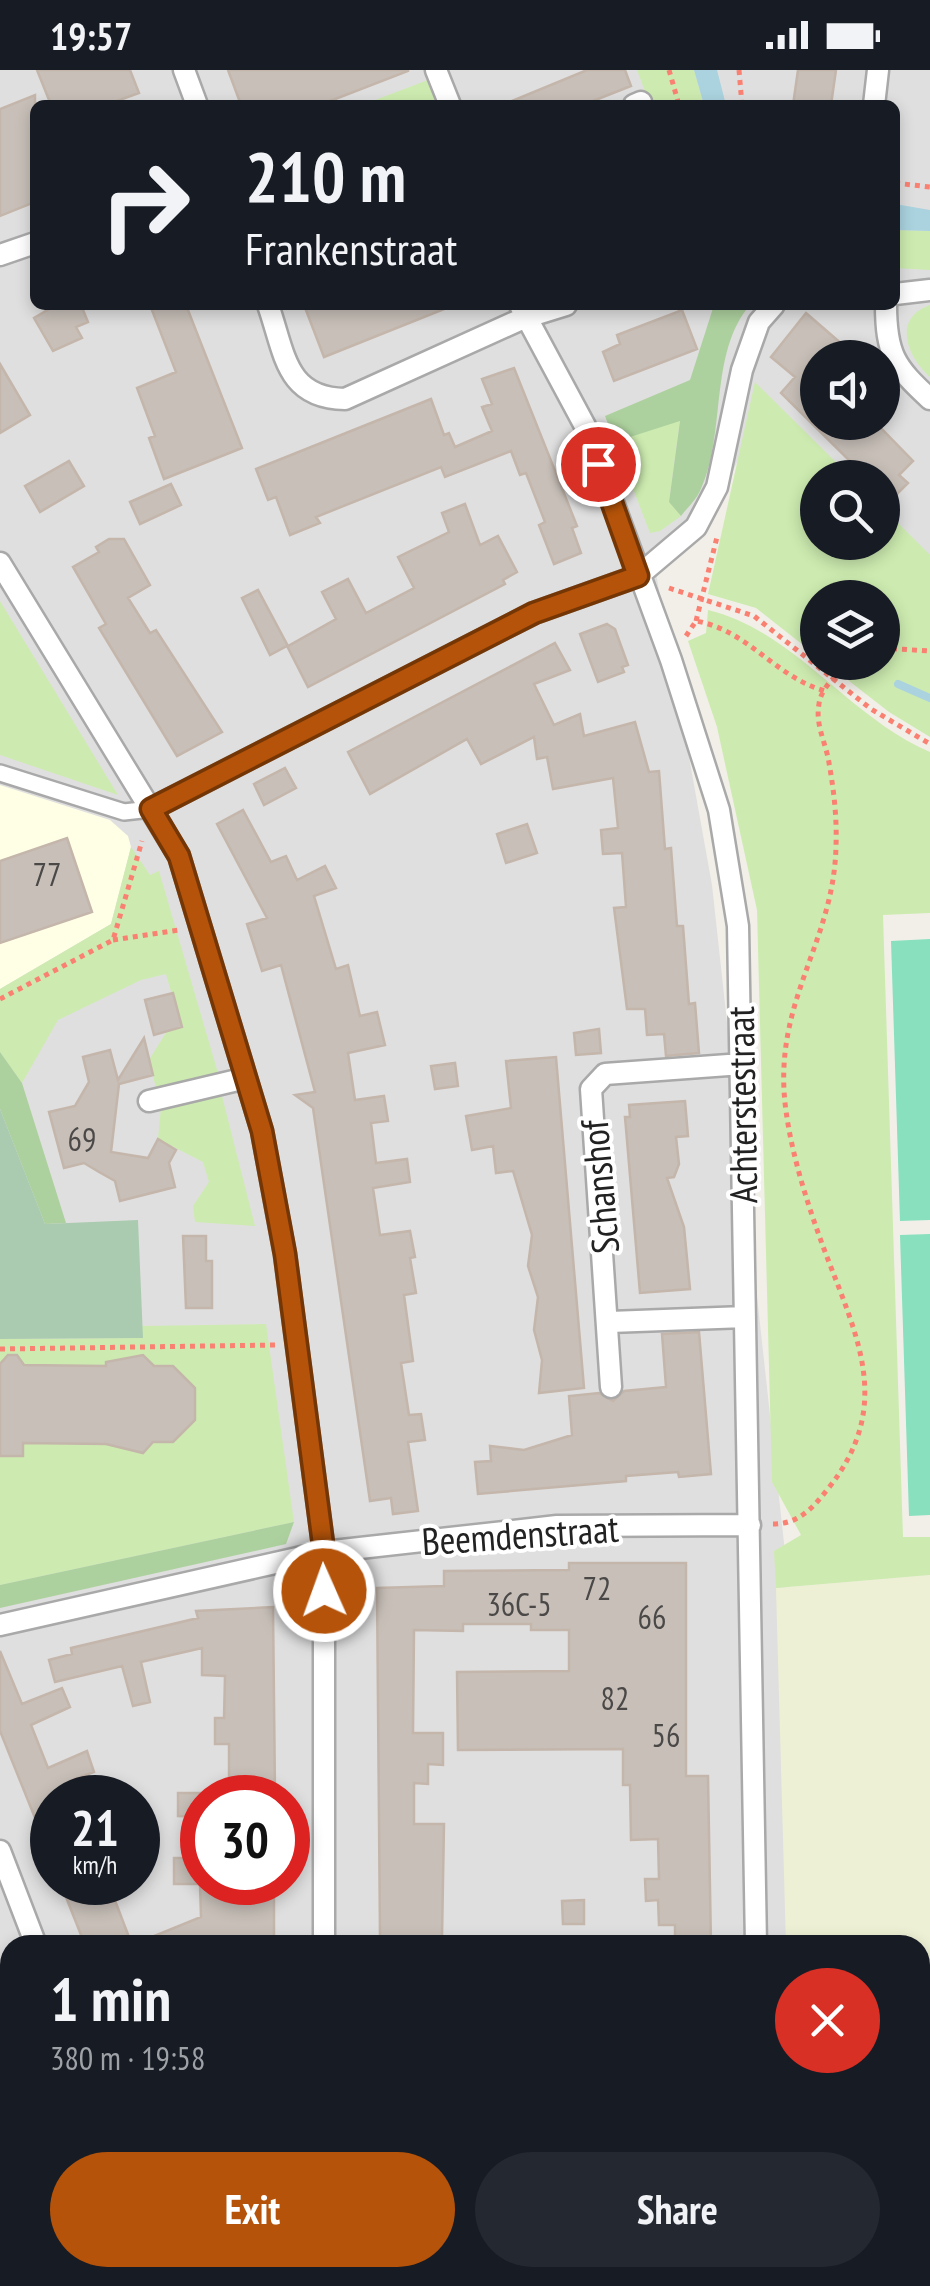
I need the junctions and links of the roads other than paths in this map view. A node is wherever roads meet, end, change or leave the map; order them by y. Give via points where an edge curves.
1 (184, 70) edge
2 (436, 70) edge
3 (878, 70) edge
4 (195, 100) edge
5 (448, 100) edge
6 (875, 100) edge
7 (30, 244) edge
8 (0, 256) edge
9 (930, 290) edge
10 (900, 293) edge
11 (270, 310) edge
12 (770, 310) edge
13 (886, 310) edge
14 (522, 312) edge
15 (930, 399) edge
16 (0, 564) edge
17 (638, 576) junction
18 (0, 772) edge
19 (151, 809) junction
20 (742, 1064) junction
21 (246, 1078) junction
22 (149, 1101) dead end
23 (745, 1318) junction
24 (610, 1322) junction
25 (612, 1387) dead end
26 (750, 1525) junction
27 (324, 1552) junction
28 (0, 1625) edge
29 (0, 1851) edge
30 (32, 1935) edge
31 (324, 1935) edge
32 (756, 1935) edge

1 - 4 street
2 - 5 street
3 - 6 street
7 - 8 street
9 - 10 street
11 - 14 street via 295,381 317,398 345,399
12 - 17 street via 742,370 717,488 696,526
13 - 15 street via 899,371
14 - 17 street, Achterstestraat via 584,426
16 - 19 street
17 - 19 street via 534,613
17 - 20 street, Achterstestraat via 719,810 738,926
18 - 19 street via 124,812
19 - 21 street via 179,856
20 - 23 street, Achterstestraat
20 - 24 street, Schanshof via 605,1074 591,1089
21 - 22 street
21 - 27 street via 262,1131
23 - 24 street
23 - 26 street, Achterstestraat
24 - 25 street, Schanshof
26 - 27 street, Beemdenstraat via 557,1526
26 - 32 street, Achterstestraat
27 - 28 street, Beemdenstraat
27 - 31 street
29 - 30 street

